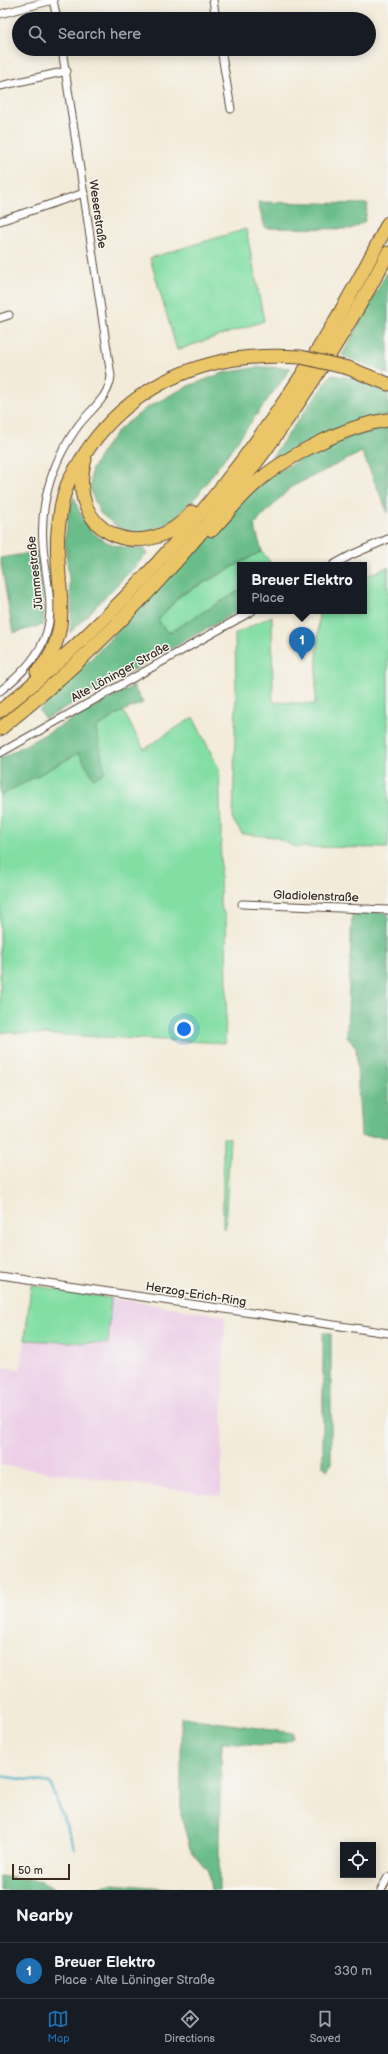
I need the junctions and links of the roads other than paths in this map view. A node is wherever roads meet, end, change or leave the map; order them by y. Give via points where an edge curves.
1 (53, 0) edge
2 (213, 0) edge
3 (56, 12) edge
4 (215, 12) edge
5 (0, 14) edge
6 (64, 56) edge
7 (222, 56) edge
8 (67, 71) junction
9 (0, 86) edge
10 (231, 109) dead end
11 (84, 193) junction
12 (0, 221) edge
13 (388, 223) edge
14 (388, 253) edge
15 (9, 315) dead end
16 (0, 318) edge
17 (110, 381) joint
18 (388, 384) edge
19 (388, 420) edge
20 (88, 448) junction
21 (222, 486) junction
22 (388, 539) edge
23 (187, 548) junction
24 (339, 562) edge
25 (247, 614) edge
26 (0, 691) edge
27 (0, 705) edge
28 (0, 711) edge
29 (0, 729) edge
30 (0, 753) edge
31 (242, 904) dead end
32 (388, 910) edge
33 (0, 1276) edge
34 (388, 1333) edge
35 (388, 1877) edge
36 (381, 1890) edge

1 - 3 street
1 - 5 street
2 - 4 street
6 - 8 street, Weserstraße
7 - 10 street
8 - 9 street
8 - 11 street, Weserstraße
11 - 12 street
11 - 17 street, Weserstraße via 111,372
13 - 21 highway via 340,313 306,369
14 - 23 highway via 351,320 285,422 248,473
15 - 16 street
17 - 26 street, Jümmestraße via 106,394 78,425 65,446 53,471 45,498 41,533 50,615 45,640 29,665
18 - 20 highway, bridge via 348,368 301,357 270,355 210,364 179,374 124,407 108,422
19 - 23 highway via 332,436 275,468 253,485 199,544
20 - 21 highway via 82,470 81,491 85,508 96,523 117,536 139,541 167,533 189,516 210,491
20 - 27 highway via 69,480 62,504 58,532 61,625 54,650 41,668
21 - 28 highway via 125,597 74,647
22 - 24 street
23 - 29 highway via 136,604 76,663
25 - 30 street, Alte Löninger Straße
31 - 32 street, Gladiolenstraße
33 - 34 street, Herzog-Erich-Ring
35 - 36 street

